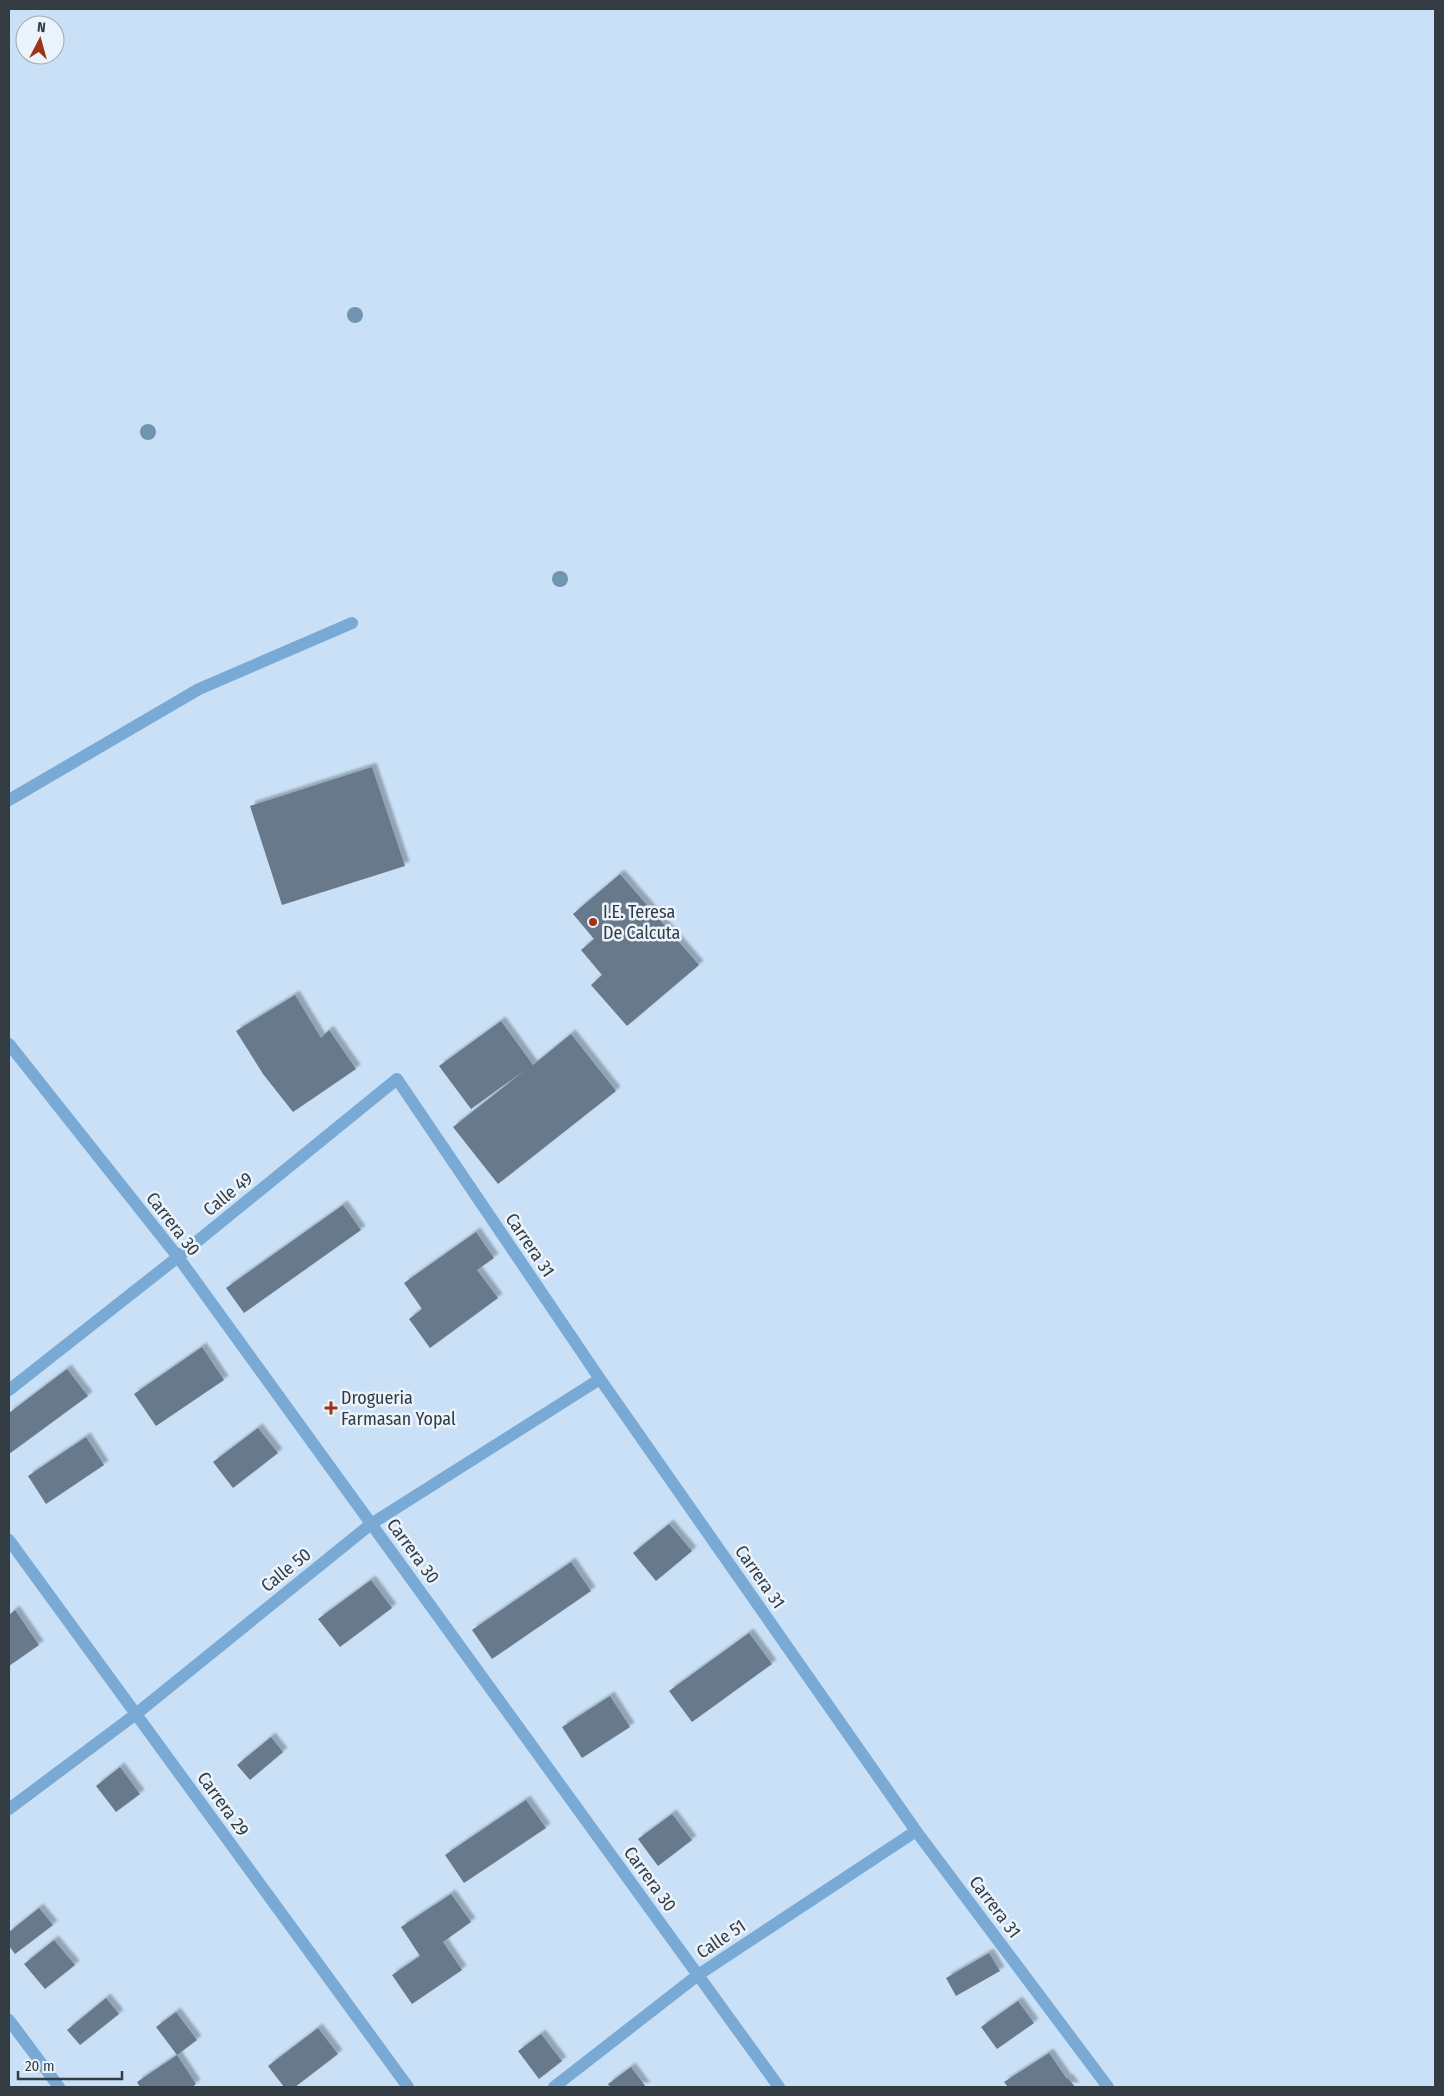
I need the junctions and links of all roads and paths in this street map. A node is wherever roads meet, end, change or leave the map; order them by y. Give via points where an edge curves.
1 (352, 623) dead end
2 (9, 800) edge
3 (9, 1044) edge
4 (397, 1079) joint
5 (178, 1257) junction
6 (600, 1380) junction
7 (9, 1390) edge
8 (371, 1524) junction
9 (9, 1540) edge
10 (136, 1714) junction
11 (9, 1809) edge
12 (916, 1831) junction
13 (698, 1975) junction
14 (9, 2020) edge
15 (59, 2087) edge
16 (408, 2087) edge
17 (554, 2087) edge
18 (779, 2087) edge
19 (1108, 2087) edge

1 - 2 street via 199,689
3 - 5 street, Carrera 30
4 - 5 street, Calle 49
4 - 6 street, Carrera 31
5 - 7 street, Calle 49
5 - 8 street, Carrera 30
6 - 8 street, Calle 50
6 - 12 street, Carrera 31
8 - 10 street, Calle 50
8 - 13 street, Carrera 30
9 - 10 street, Carrera 29
10 - 11 street, Calle 50
10 - 16 street, Carrera 29
12 - 13 street, Calle 51
12 - 19 street, Carrera 31
13 - 17 street, Calle 51
13 - 18 street, Carrera 30
14 - 15 street

